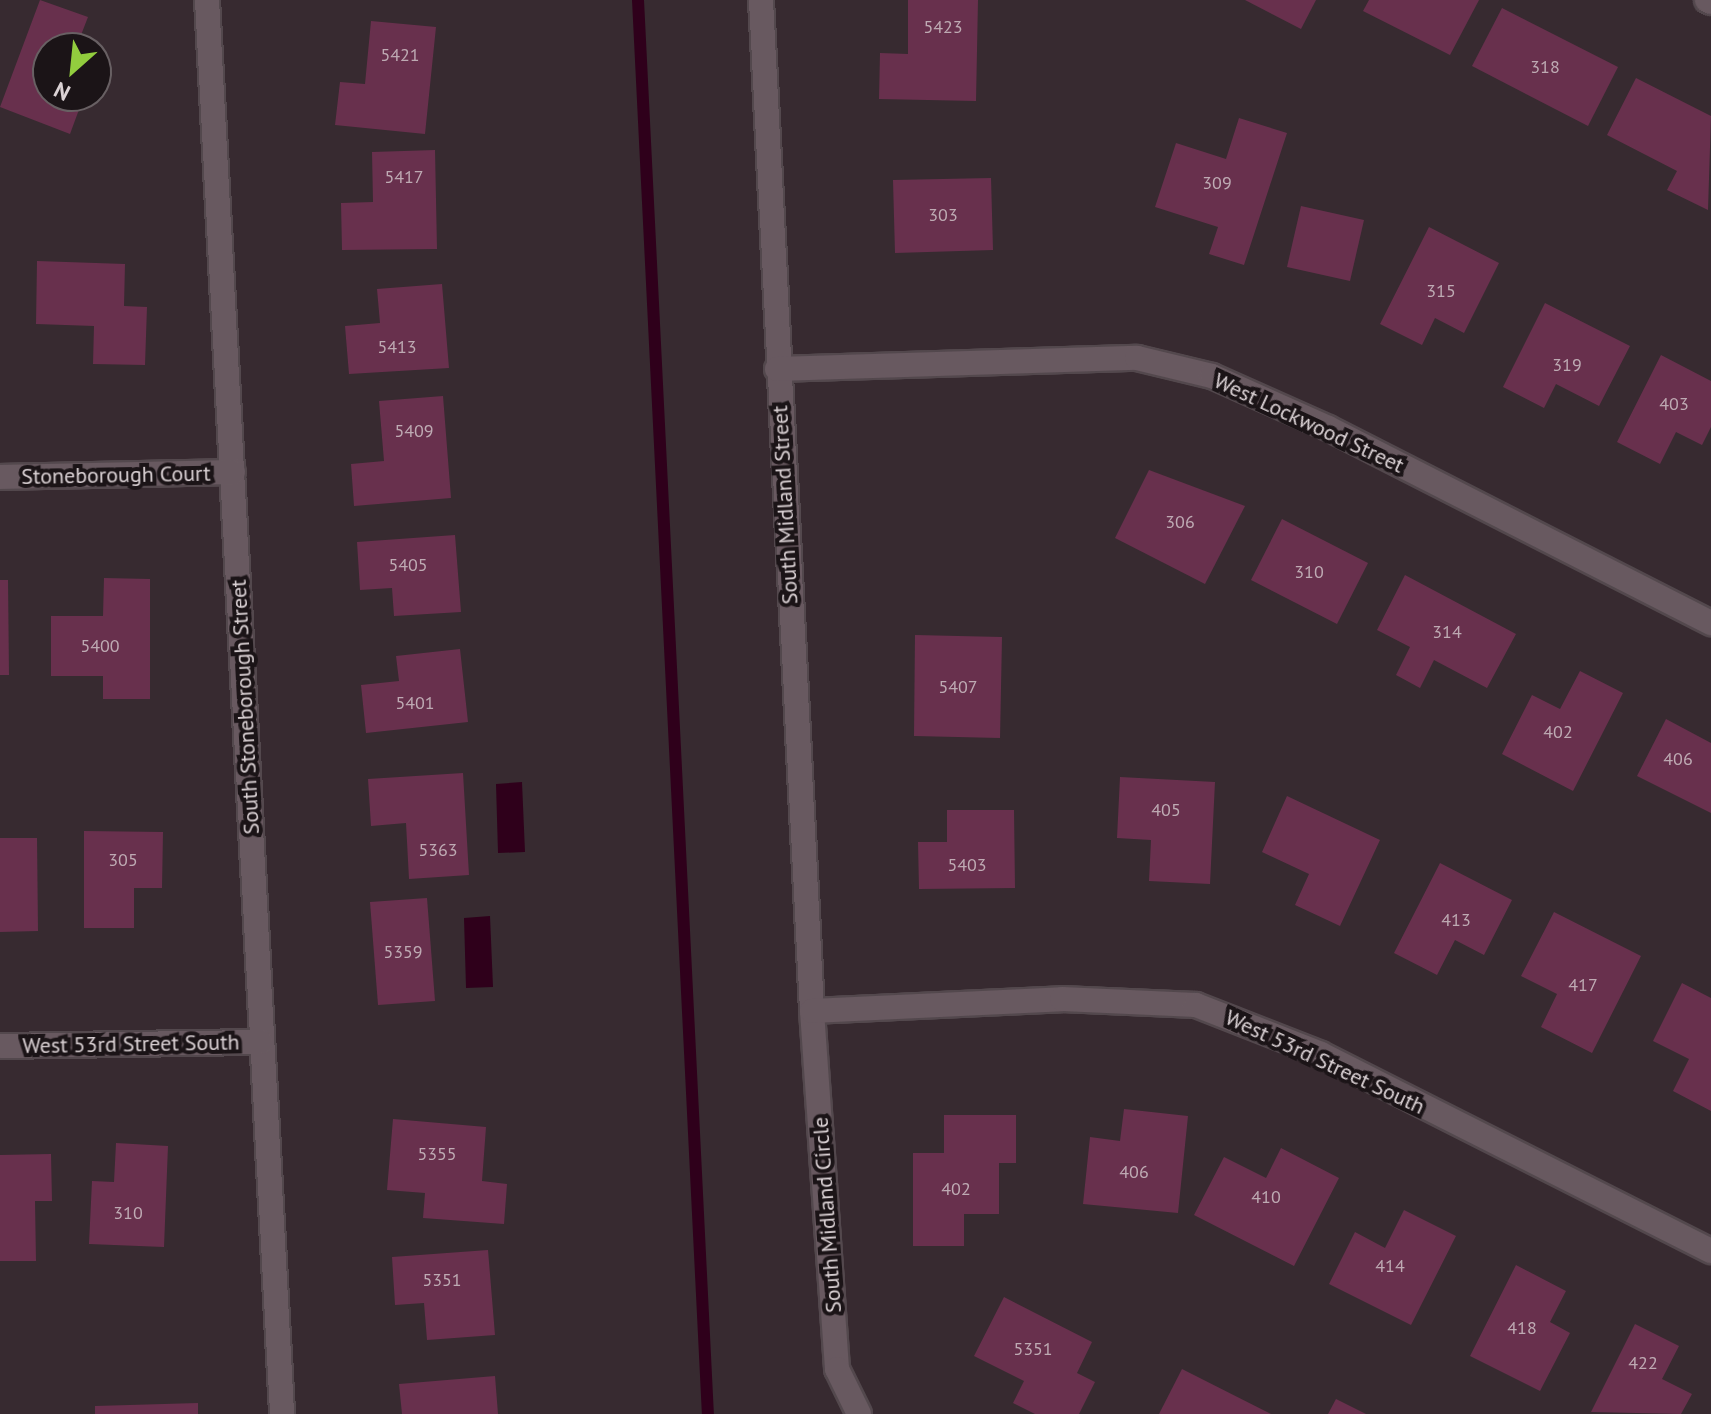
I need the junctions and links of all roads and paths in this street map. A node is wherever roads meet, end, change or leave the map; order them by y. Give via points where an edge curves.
1 (207, 0) edge
2 (761, 0) edge
3 (777, 369) junction
4 (233, 472) junction
5 (0, 477) edge
6 (1711, 623) edge
7 (812, 1011) junction
8 (261, 1042) junction
9 (0, 1046) edge
10 (1711, 1251) edge
11 (282, 1414) edge
12 (859, 1414) edge

1 - 4 street, South Stoneborough Street
2 - 3 street, South Midland Street
3 - 6 street, West Lockwood Street via 1137,358 1212,376
3 - 7 street, South Midland Street
4 - 5 street, Stoneborough Court
4 - 8 street, South Stoneborough Street
7 - 10 street, West 53rd Street South via 1062,999 1196,1005 1321,1054
7 - 12 street, South Midland Circle via 837,1369
8 - 9 street, West 53rd Street South
8 - 11 street, South Stoneborough Street

